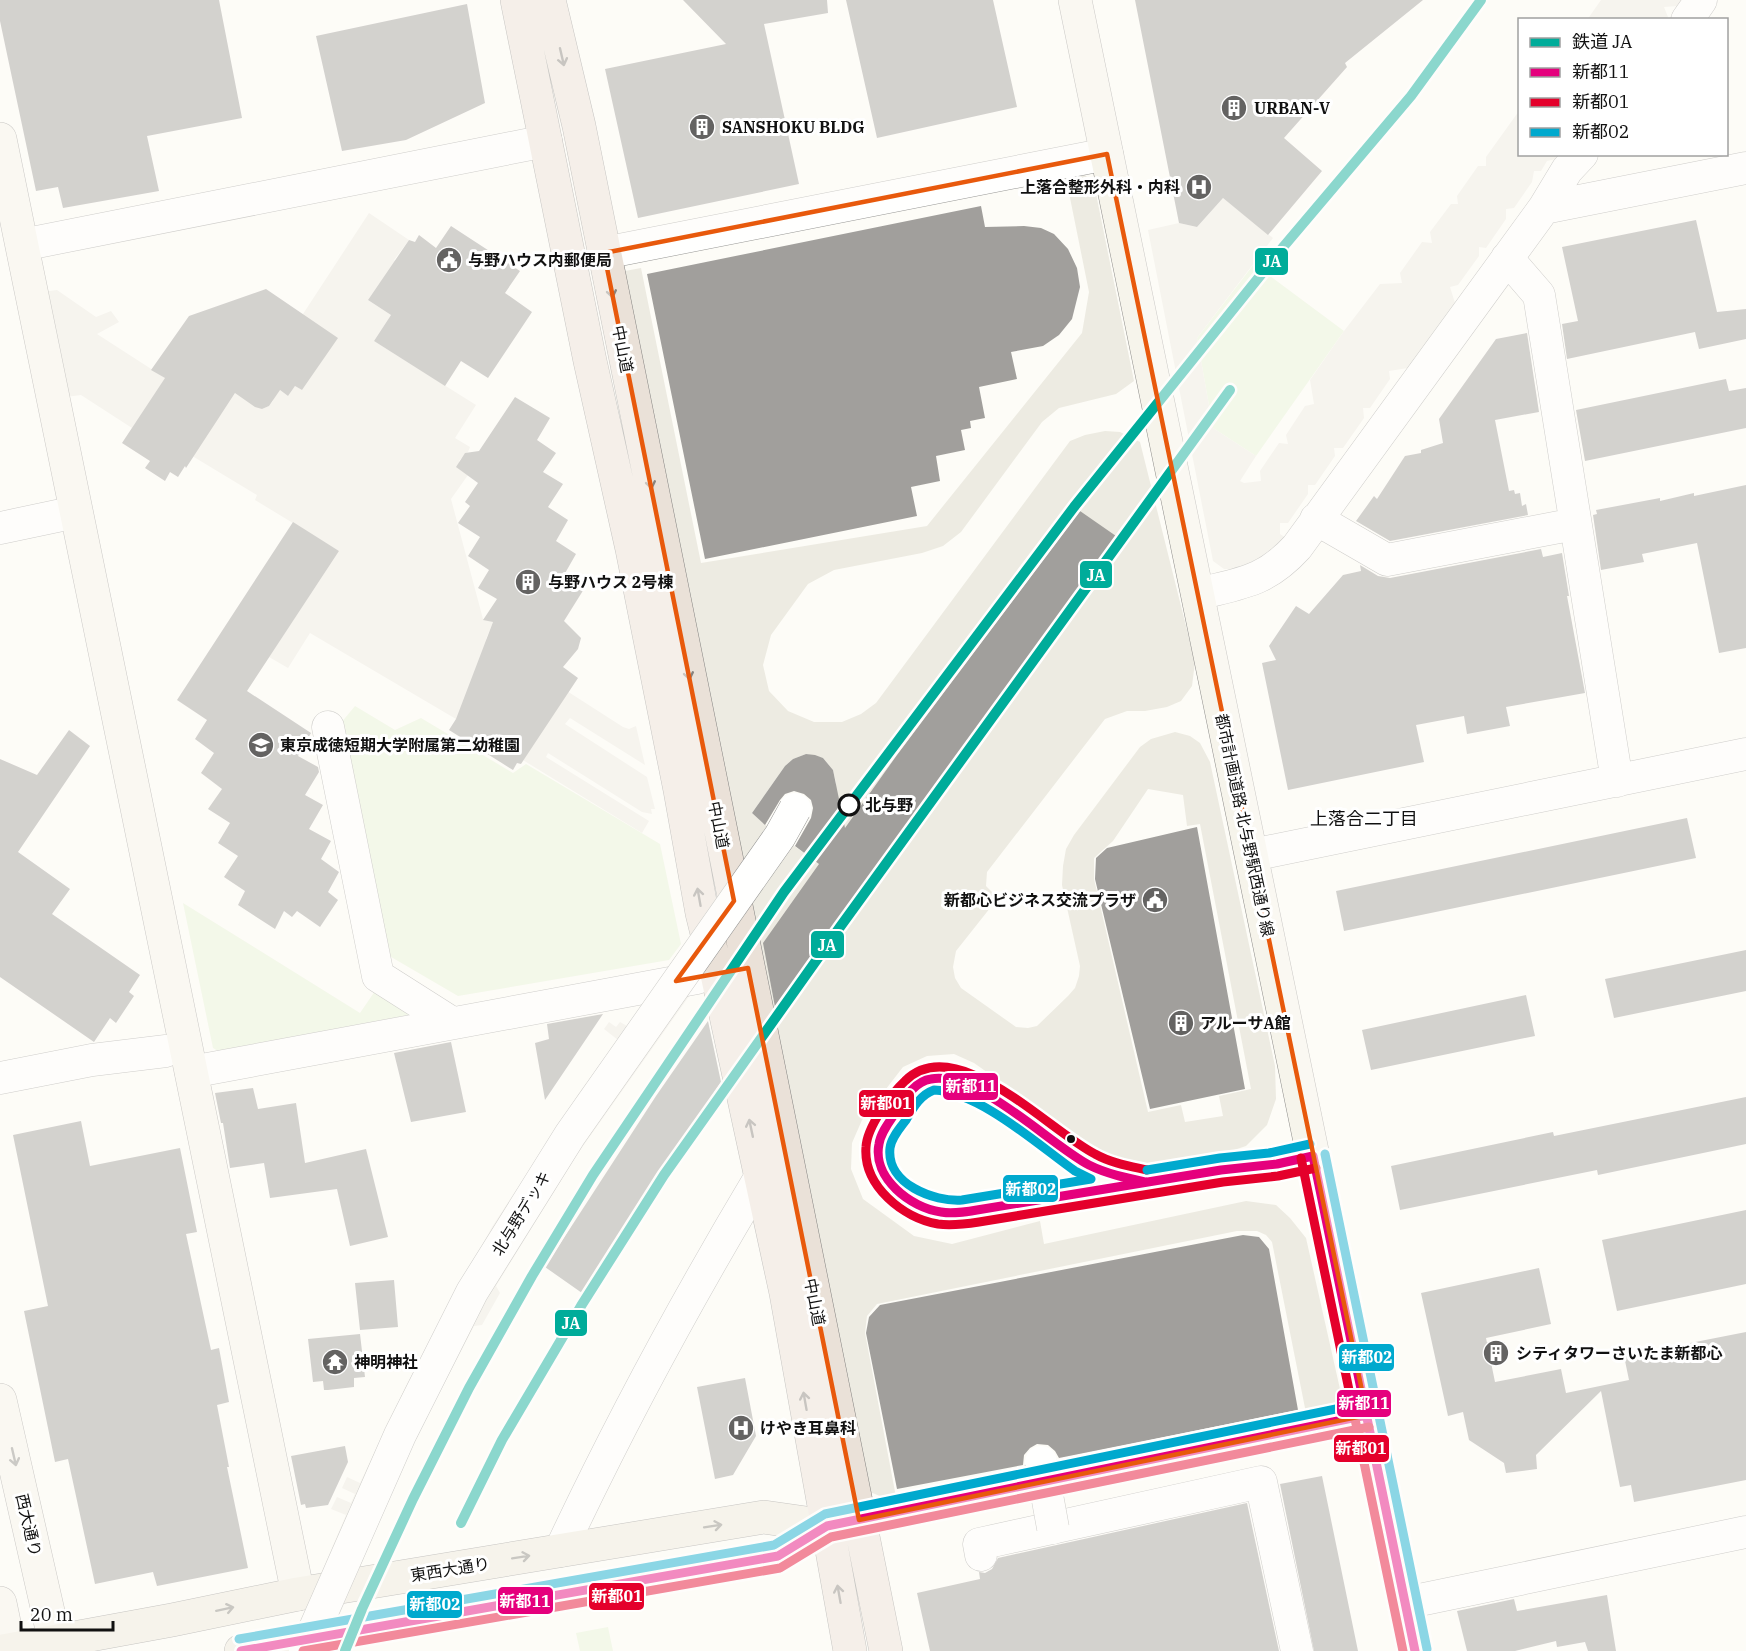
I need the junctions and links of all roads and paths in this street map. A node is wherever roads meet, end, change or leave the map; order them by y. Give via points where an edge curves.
1 (517, 0) edge
2 (549, 0) edge
3 (1075, 0) edge
4 (1701, 0) edge
5 (1688, 18) edge
6 (0, 139) edge
7 (546, 141) junction
8 (1107, 154) junction
9 (1580, 156) edge
10 (1746, 168) edge
11 (1544, 207) junction
12 (22, 244) junction
13 (604, 253) junction
14 (1507, 258) junction
15 (76, 512) junction
16 (1316, 519) junction
17 (1575, 524) junction
18 (0, 528) edge
19 (1198, 594) junction
20 (328, 727) dead end
21 (1746, 754) edge
22 (1617, 781) junction
23 (795, 809) dead end
24 (1252, 855) junction
25 (733, 971) junction
26 (452, 1023) junction
27 (166, 1051) dead end
28 (191, 1072) junction
29 (0, 1078) edge
30 (1313, 1156) junction
31 (761, 1176) junction
32 (1146, 1182) dead end
33 (0, 1400) edge
34 (1367, 1415) junction
35 (1041, 1462) dead end
36 (859, 1520) junction
37 (827, 1526) junction
38 (1053, 1528) junction
39 (1746, 1532) edge
40 (560, 1551) junction
41 (981, 1556) dead end
42 (298, 1594) junction
43 (0, 1602) edge
44 (1406, 1603) junction
45 (57, 1646) edge
46 (304, 1647) edge
47 (8, 1651) edge
48 (241, 1651) edge
49 (850, 1651) edge
50 (886, 1651) edge
51 (1297, 1651) edge
52 (1415, 1651) edge

1 - 7 highway, 中山道
2 -> 13 highway, 中山道
3 - 8 street, 都市計画道路 北与野駅西通り線
4 - 5 street
6 - 12 street
7 - 12 street
25 -> 7 highway, 中山道 via 702,913 632,549
8 - 13 street
8 - 19 street, 都市計画道路 北与野駅西通り線
9 - 11 street
10 - 11 street
11 - 14 street
12 - 15 street
13 -> 25 highway, 中山道
14 - 16 street
14 - 17 street via 1539,295
15 - 18 street
15 - 28 street
16 - 17 street via 1387,560
16 - 19 street via 1297,547 1270,572
17 - 22 street
19 - 24 street, 都市計画道路 北与野駅西通り線
20 - 26 street via 378,976
21 - 22 street
22 - 24 street
23 - 46 street, 北与野デッキ, bridge via 570,1135 472,1292 400,1435
24 - 30 street, 都市計画道路 北与野駅西通り線
25 - 26 street
31 -> 25 highway, 中山道
25 - 36 highway, 中山道
26 - 28 street
27 - 29 street
28 - 42 street
30 - 32 street
30 - 34 street, 都市計画道路 北与野駅西通り線
37 -> 31 highway, 中山道
31 - 40 street via 618,1430
33 -> 45 street, 西大通り
34 - 36 street
34 - 44 street, 都市計画道路 北与野駅西通り線
35 - 38 street, bridge
36 - 37 main road, 東西大通り
36 - 50 highway, 中山道
40 -> 37 main road, 東西大通り via 764,1517
37 - 46 main road, 東西大通り via 778,1556
49 -> 37 highway, 中山道
38 - 41 street via 979,1544
38 - 51 street via 1261,1482
39 - 44 street
42 -> 40 main road, 東西大通り
45 -> 42 main road, 東西大通り
43 - 47 street
44 - 52 street, 都市計画道路 北与野駅西通り線
45 - 47 main road, 東西大通り
46 - 48 main road, 東西大通り

